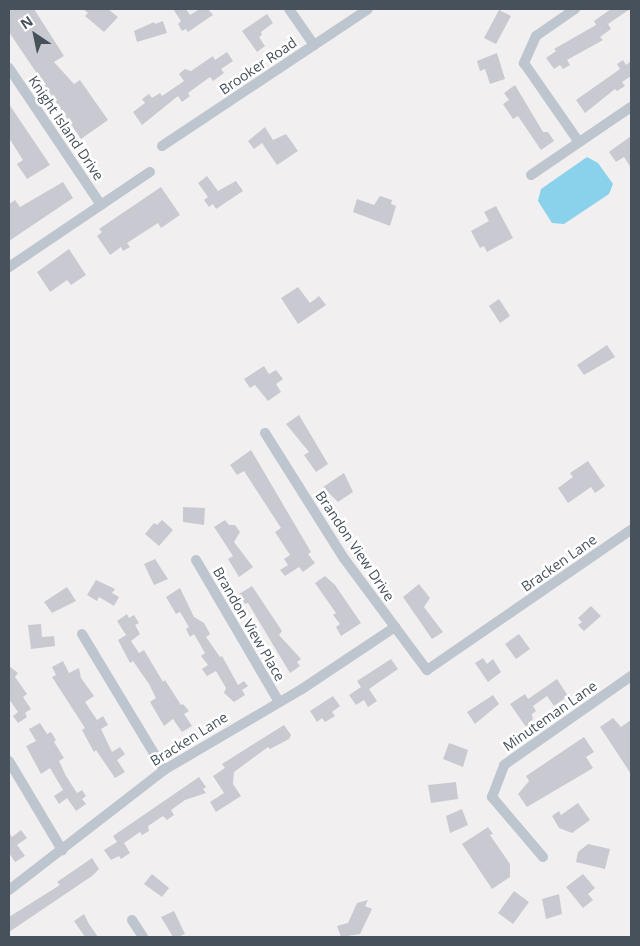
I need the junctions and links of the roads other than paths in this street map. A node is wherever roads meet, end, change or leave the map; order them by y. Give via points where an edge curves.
1 (289, 9) edge
2 (368, 9) edge
3 (575, 9) edge
4 (314, 45) junction
5 (9, 68) edge
6 (631, 107) edge
7 (579, 142) junction
8 (162, 146) dead end
9 (150, 172) dead end
10 (531, 175) dead end
11 (101, 205) junction
12 (9, 268) edge
13 (265, 433) dead end
14 (631, 530) edge
15 (196, 560) dead end
16 (395, 627) junction
17 (82, 634) dead end
18 (427, 670) joint
19 (631, 678) edge
20 (279, 702) junction
21 (9, 761) edge
22 (164, 770) junction
23 (62, 850) junction
24 (543, 857) dead end
25 (9, 890) edge
26 (132, 920) dead end
27 (143, 937) edge

1 - 4 street
2 - 4 street, Brooker Road
3 - 7 street via 536,36 524,63
4 - 8 street, Brooker Road
5 - 11 street, Knight Island Drive
6 - 7 street
7 - 10 street
9 - 11 street
11 - 12 street
13 - 16 street, Brandon View Drive via 339,551
14 - 18 street, Bracken Lane
15 - 20 street, Brandon View Place
16 - 18 street, Brandon View Drive
16 - 20 street, Bracken Lane
17 - 22 street
19 - 24 street, Minuteman Lane via 504,764 492,797
20 - 22 street, Bracken Lane
21 - 23 street
22 - 23 street, Bracken Lane
23 - 25 street, Bracken Lane
26 - 27 street

